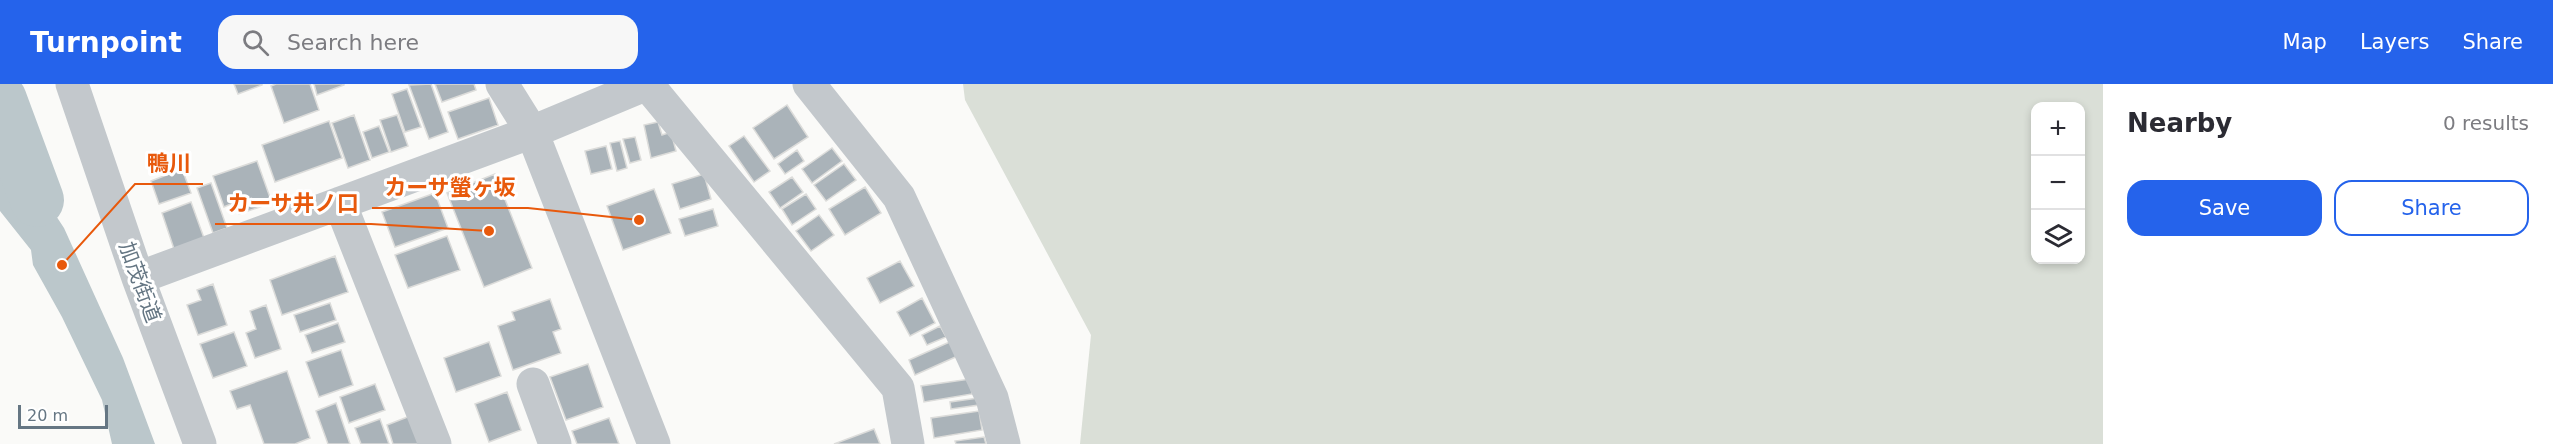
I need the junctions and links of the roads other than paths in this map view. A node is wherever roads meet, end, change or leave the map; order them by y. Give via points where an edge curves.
1 (502, 84) edge
2 (809, 84) edge
3 (78, 86) edge
4 (532, 132) junction
5 (340, 203) junction
6 (138, 278) junction
7 (533, 384) dead end
8 (200, 444) edge
9 (435, 444) edge
10 (555, 444) edge
11 (654, 444) edge
12 (908, 444) edge
13 (1004, 444) edge

1 - 4 street
2 - 13 street via 899,197 992,398
3 - 6 street, 加茂街道
4 - 5 street
4 - 11 street
4 - 12 street via 647,84 898,388
5 - 6 street
5 - 9 street
6 - 8 street, 加茂街道
7 - 10 street

